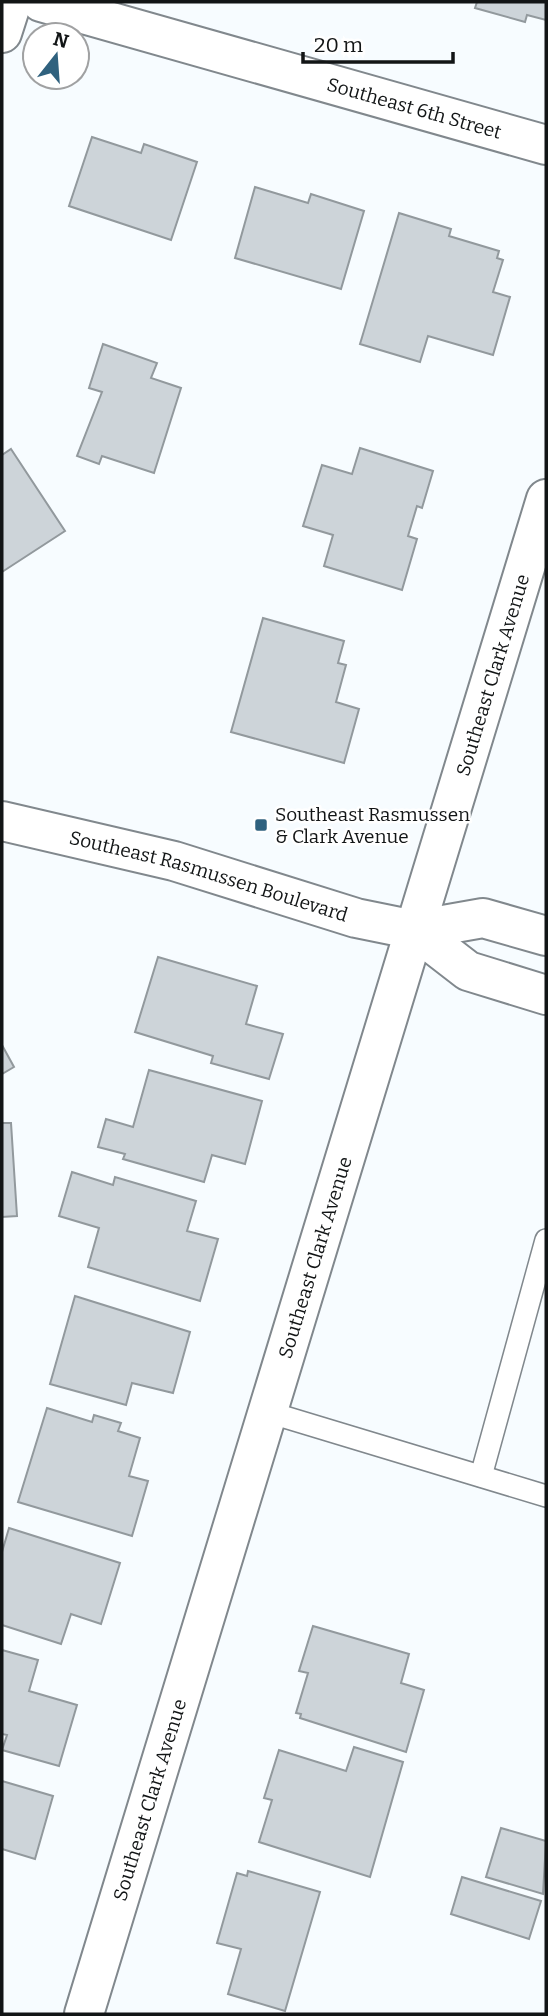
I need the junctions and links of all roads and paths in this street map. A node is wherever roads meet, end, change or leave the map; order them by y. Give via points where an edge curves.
1 (12, 2) edge
2 (41, 2) edge
3 (2, 33) edge
4 (546, 145) edge
5 (546, 499) edge
6 (538, 557) edge
7 (2, 821) edge
8 (415, 930) junction
9 (546, 936) edge
10 (546, 995) edge
11 (546, 1240) edge
12 (268, 1412) junction
13 (481, 1476) junction
14 (546, 1496) edge
15 (84, 2014) edge

1 - 3 street
2 - 4 street, Southeast 6th Street
5 - 6 street, Southeast Clark Avenue
6 - 8 street, Southeast Clark Avenue
7 - 8 street, Southeast Rasmussen Boulevard via 174,861 356,918
8 - 9 street, Southeast Rasmussen Boulevard via 483,918
8 - 10 street, Southeast Rasmussen Boulevard via 468,971
8 - 12 street, Southeast Clark Avenue
11 - 13 lane
12 - 13 lane
12 - 15 street, Southeast Clark Avenue
13 - 14 lane

